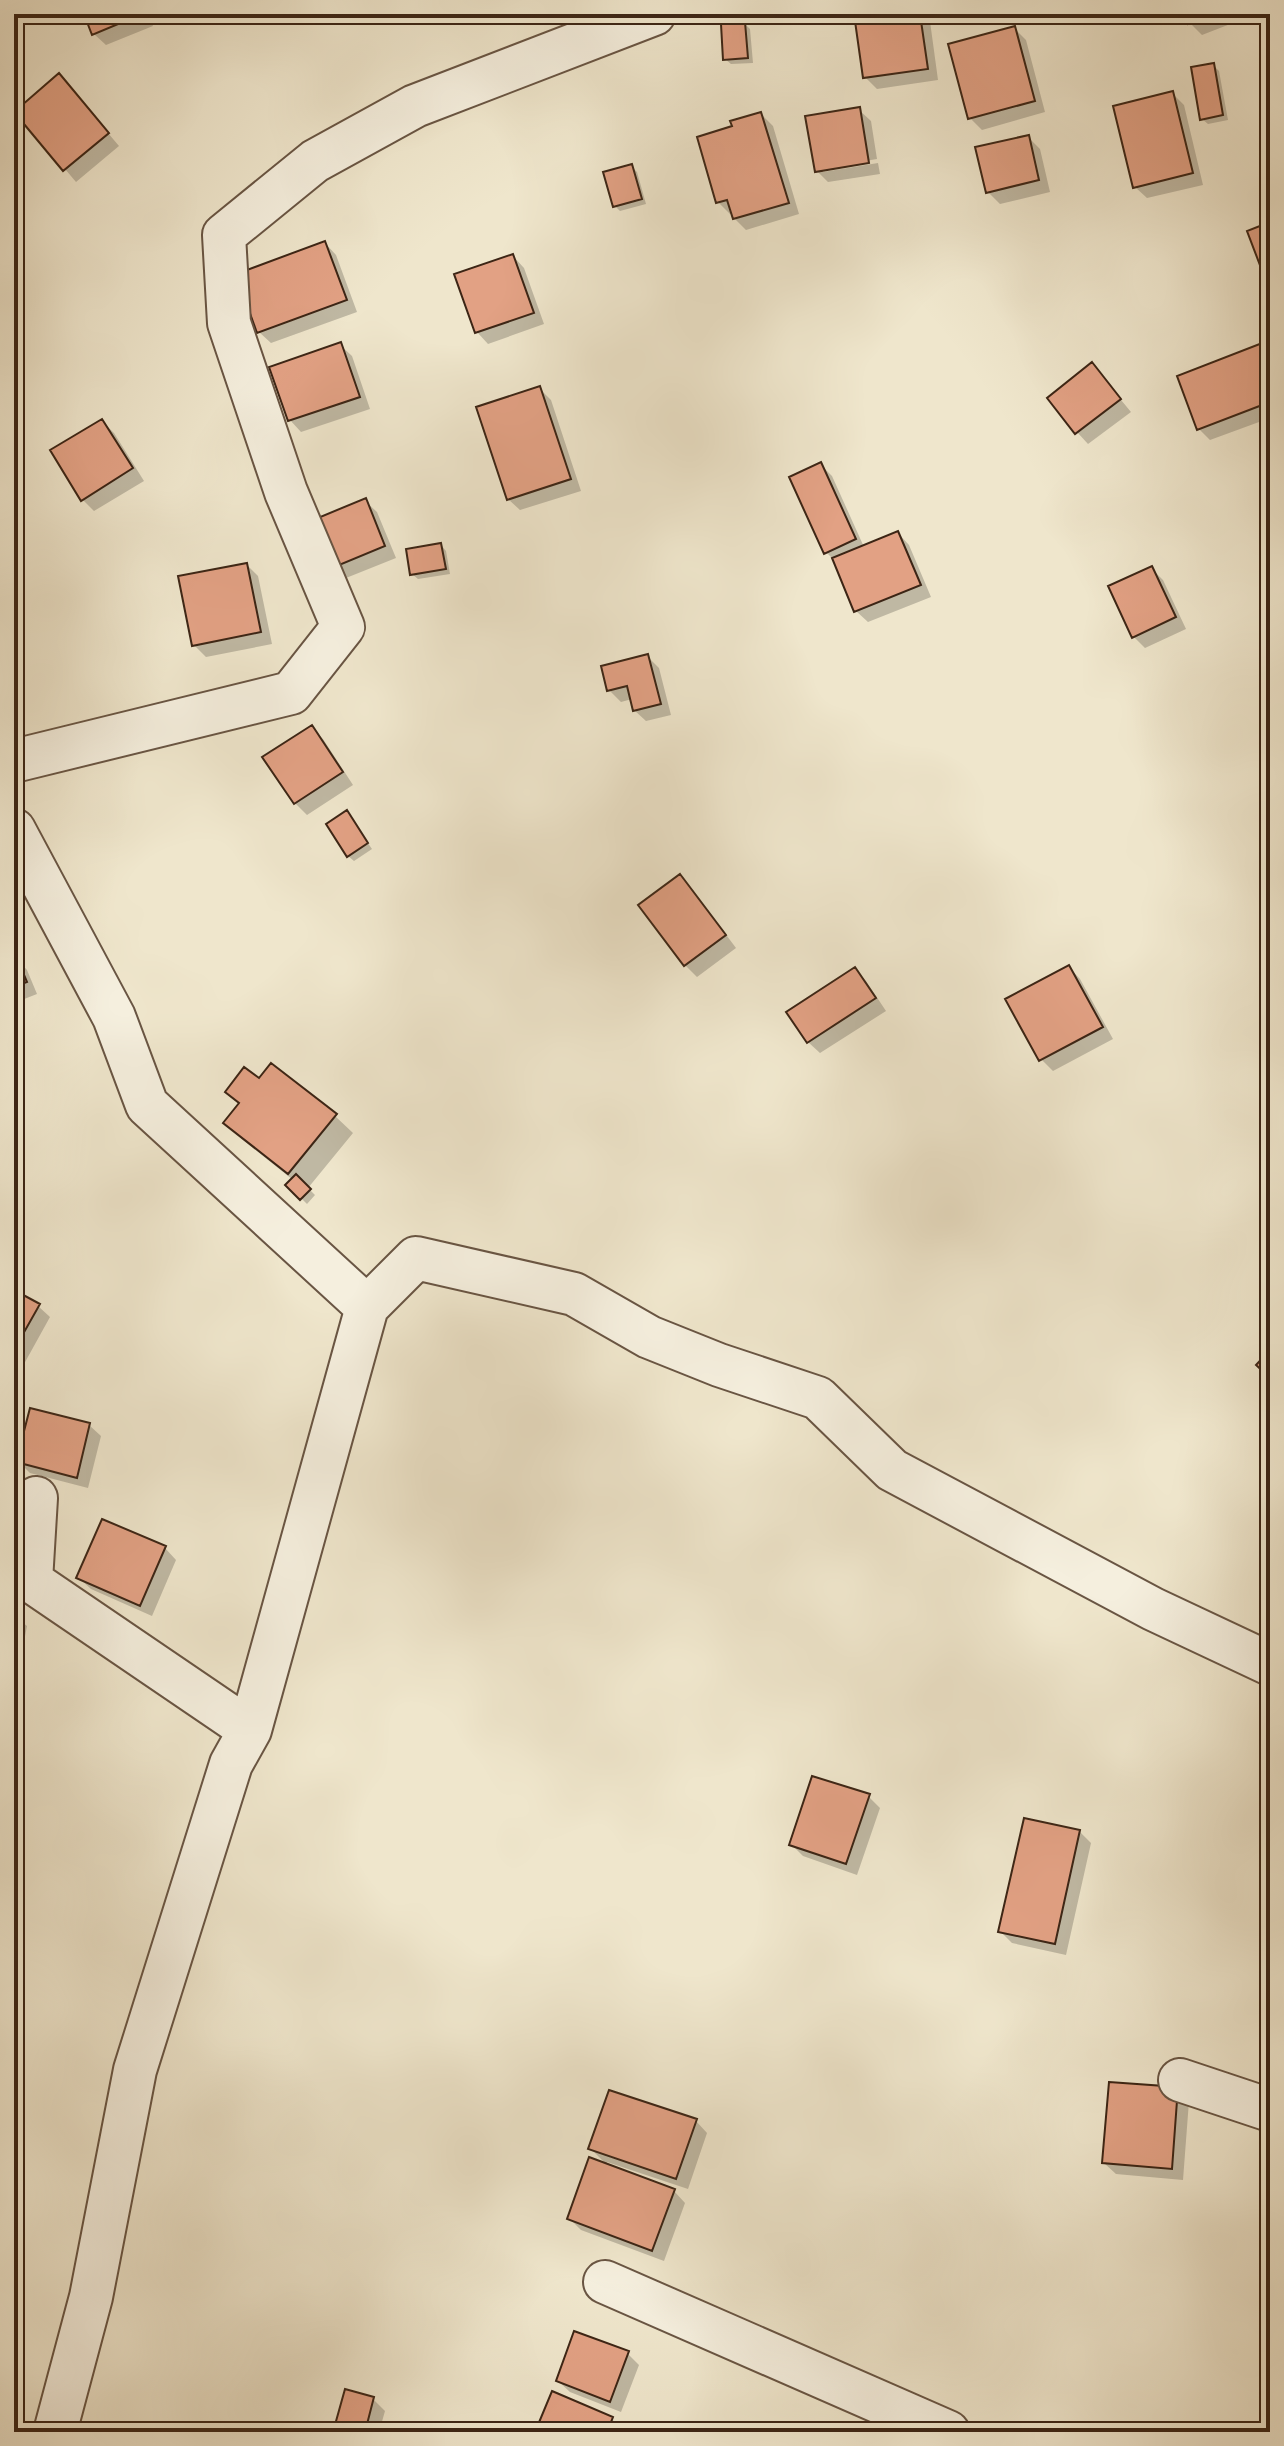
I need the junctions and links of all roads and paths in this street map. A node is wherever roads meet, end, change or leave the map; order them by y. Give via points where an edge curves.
1 (654, 14) edge
2 (14, 761) edge
3 (14, 830) edge
4 (367, 1307) junction
5 (36, 1498) dead end
6 (1270, 1664) edge
7 (250, 1730) junction
8 (1180, 2080) dead end
9 (1270, 2110) edge
10 (605, 2282) dead end
11 (55, 2432) edge
12 (948, 2432) edge

1 - 2 street via 415,106 315,161 224,235 229,323 286,492 343,627 291,693
3 - 4 street via 114,1017 147,1105
4 - 6 street via 416,1258 574,1294 649,1337 818,1398 892,1470 1153,1609
4 - 7 street
5 - 7 street via 31,1581
7 - 11 street via 231,1764 135,2070 91,2297
8 - 9 street
10 - 12 street

